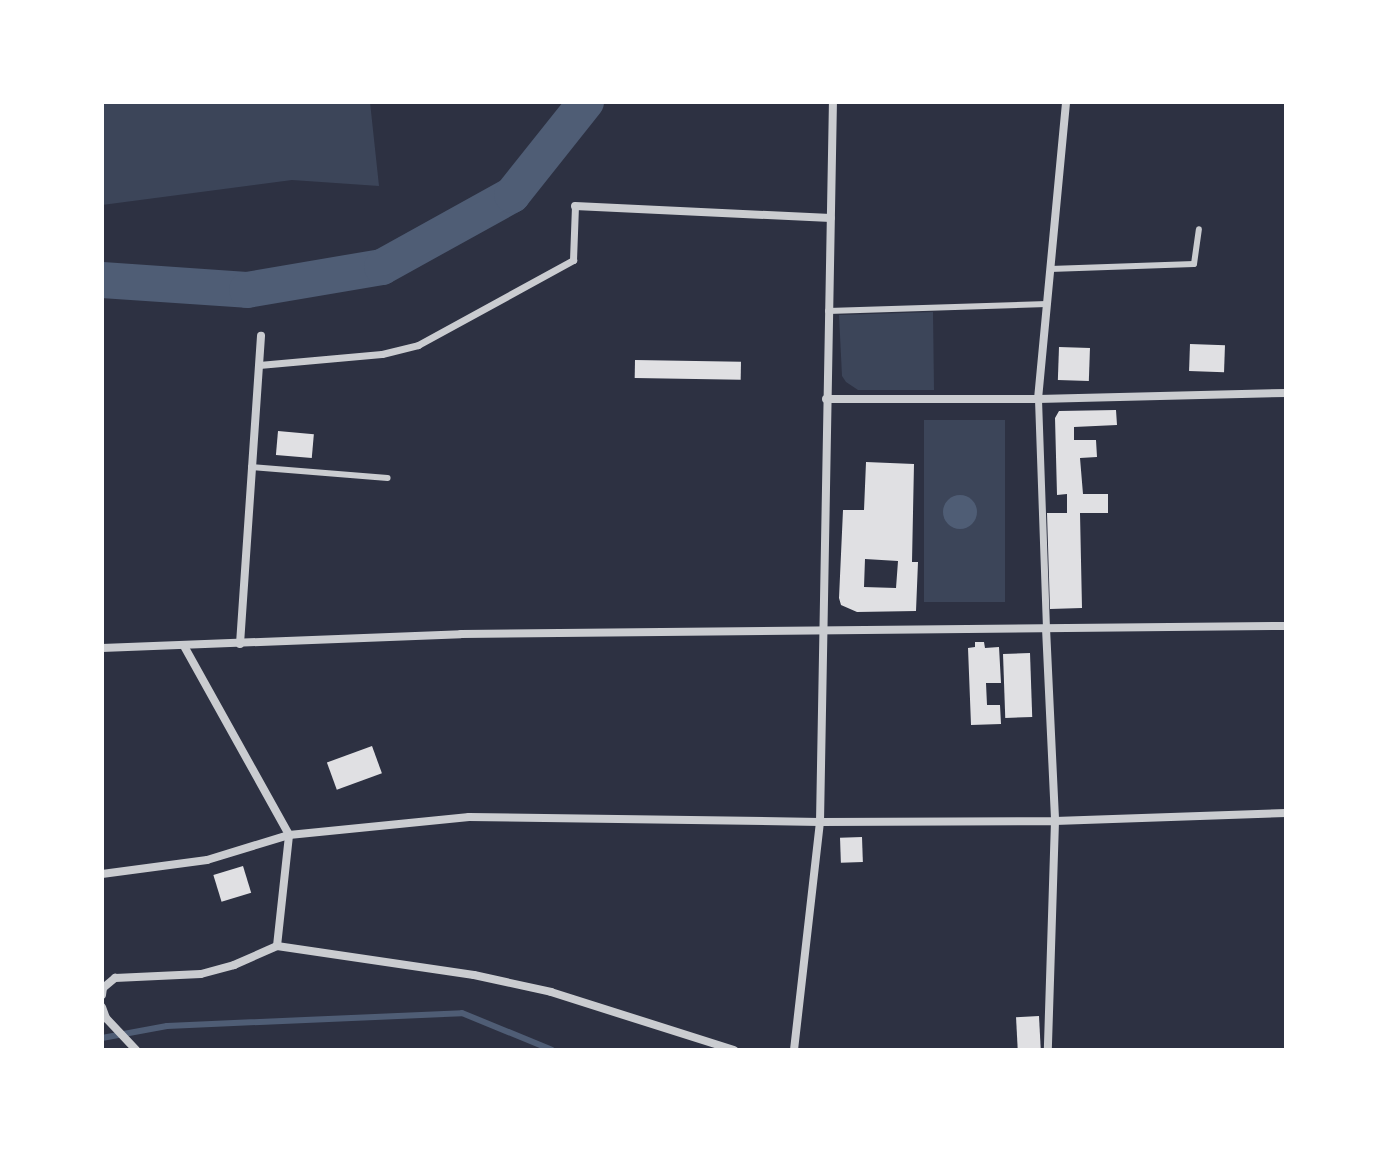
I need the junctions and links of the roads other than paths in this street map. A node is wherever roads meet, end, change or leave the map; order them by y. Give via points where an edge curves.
1 (833, 102) edge
2 (1066, 102) edge
3 (575, 206) joint
4 (831, 218) junction
5 (1199, 229) dead end
6 (1050, 269) junction
7 (1047, 304) junction
8 (828, 311) junction
9 (261, 336) dead end
10 (259, 365) junction
11 (1286, 393) edge
12 (826, 399) junction
13 (1038, 399) junction
14 (251, 467) junction
15 (388, 478) dead end
16 (1286, 626) edge
17 (1046, 628) junction
18 (825, 632) junction
19 (240, 644) junction
20 (184, 646) junction
21 (102, 648) edge
22 (1286, 813) edge
23 (1055, 821) junction
24 (820, 822) junction
25 (289, 835) junction
26 (102, 874) edge
27 (277, 946) junction
28 (102, 995) edge
29 (102, 1007) edge
30 (136, 1050) edge
31 (734, 1050) edge
32 (794, 1050) edge
33 (1048, 1050) edge

1 - 4 street
2 - 6 street
3 - 4 street
3 - 10 street via 573,260 418,345 382,354
4 - 8 street
5 - 6 lane via 1194,264
6 - 7 street
7 - 8 lane
7 - 13 street
8 - 12 street
9 - 10 street
10 - 14 street
11 - 13 street
12 - 13 street
12 - 18 street
13 - 17 street
14 - 15 lane
14 - 19 street
16 - 17 street
17 - 18 street
17 - 23 street
18 - 19 street via 461,634
18 - 24 street
19 - 20 street
20 - 21 street
20 - 25 street
22 - 23 street
23 - 24 street
23 - 33 street
24 - 25 street via 469,817
24 - 32 street
25 - 26 street via 207,860
25 - 27 street
27 - 28 street via 201,974 115,978
27 - 31 street via 474,975 551,992
29 - 30 street

